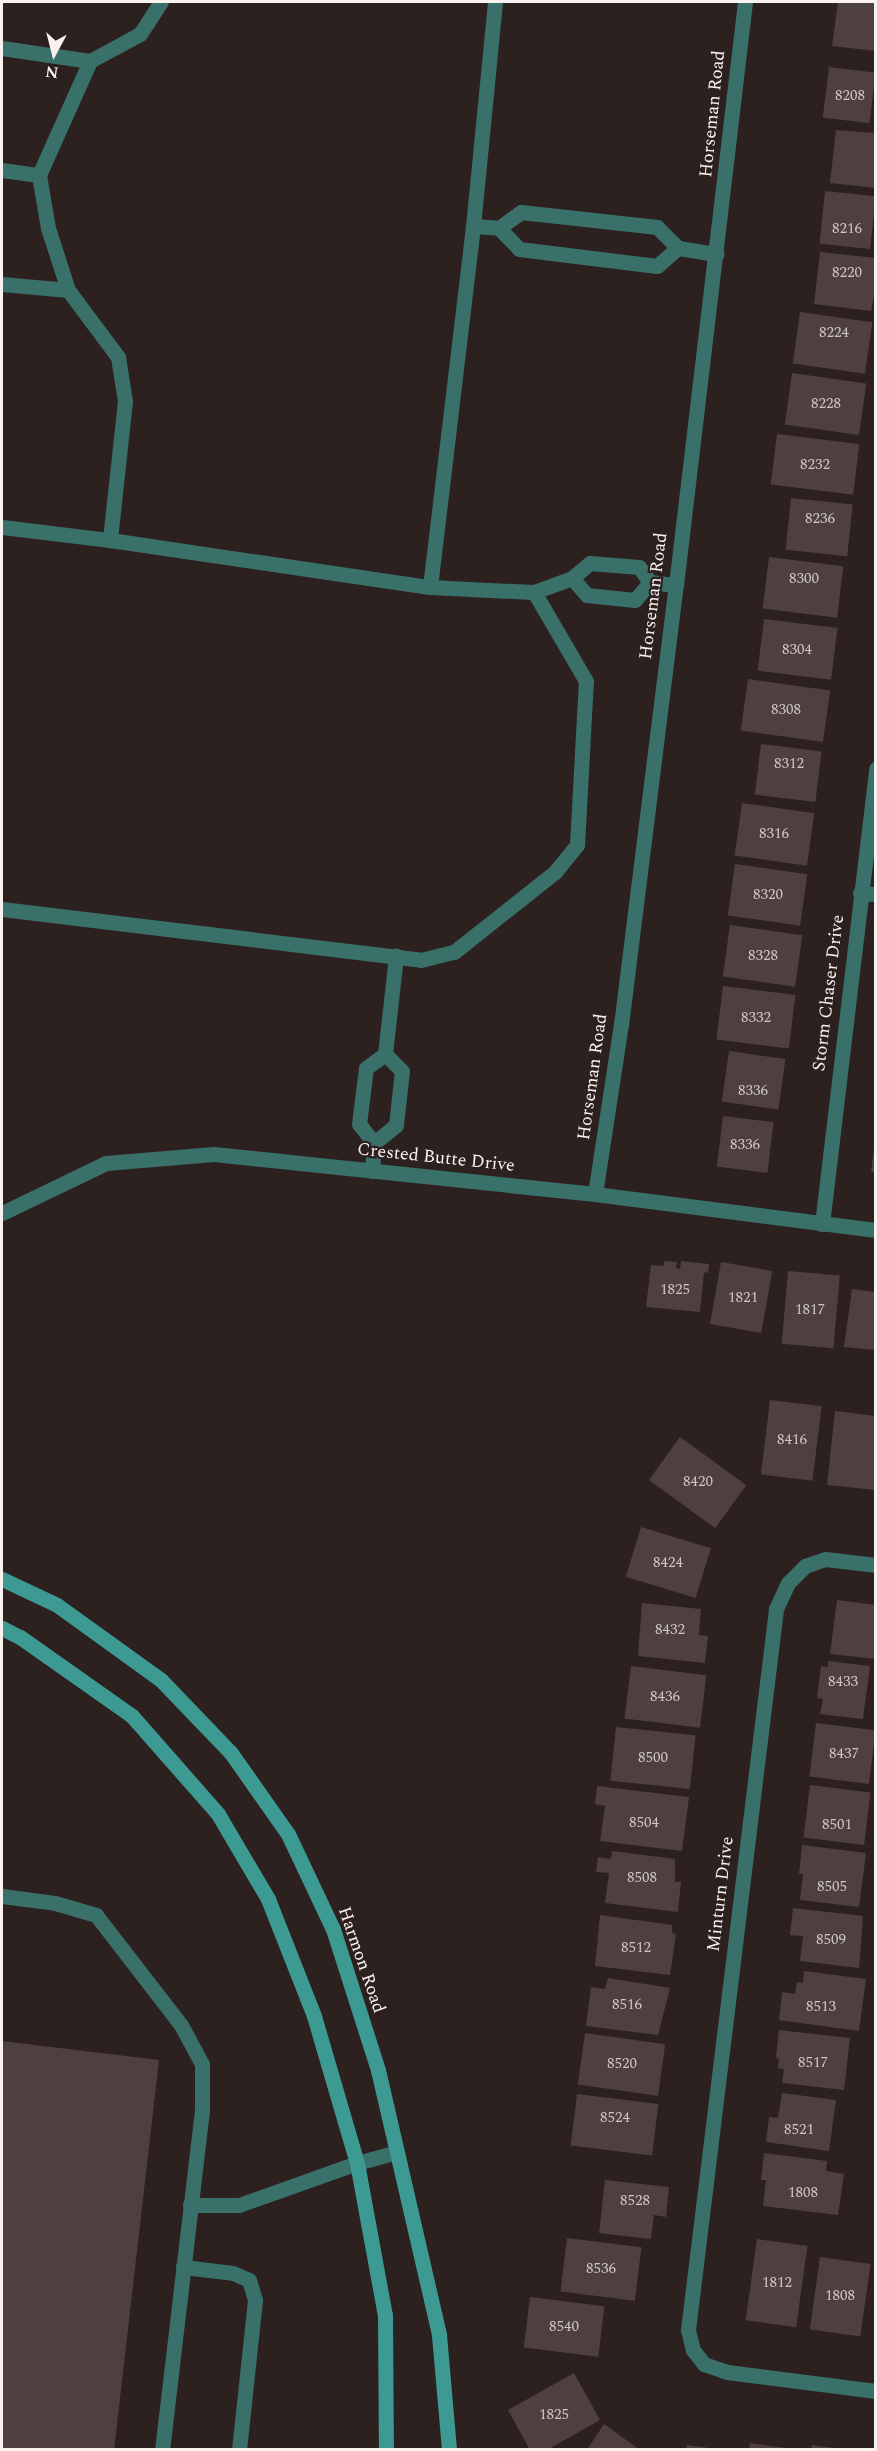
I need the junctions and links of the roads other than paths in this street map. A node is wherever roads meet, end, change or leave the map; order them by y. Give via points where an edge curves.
1 (161, 2) edge
2 (495, 2) edge
3 (745, 2) edge
4 (2, 48) edge
5 (90, 62) junction
6 (2, 170) edge
7 (39, 175) junction
8 (473, 226) junction
9 (499, 228) junction
10 (678, 248) junction
11 (717, 254) junction
12 (2, 284) edge
13 (68, 290) junction
14 (2, 527) edge
15 (110, 540) junction
16 (572, 578) junction
17 (650, 582) junction
18 (676, 585) junction
19 (430, 587) junction
20 (534, 592) junction
21 (876, 768) edge
22 (860, 892) junction
23 (876, 894) edge
24 (2, 909) edge
25 (396, 956) junction
26 (385, 1054) junction
27 (374, 1143) junction
28 (372, 1171) junction
29 (595, 1194) junction
30 (2, 1213) edge
31 (822, 1224) junction
32 (876, 1230) edge
33 (876, 1565) edge
34 (2, 1579) edge
35 (2, 1628) edge
36 (2, 1896) edge
37 (397, 2152) junction
38 (357, 2163) junction
39 (190, 2205) junction
40 (183, 2267) junction
41 (876, 2391) edge
42 (162, 2450) edge
43 (239, 2450) edge
44 (386, 2450) edge
45 (449, 2450) edge

1 - 5 street via 140,34
2 - 8 street
3 - 11 street, Horseman Road
4 - 5 street
5 - 7 street
6 - 7 street
7 - 13 street via 48,228
8 - 9 street
8 - 19 street
9 - 10 street via 521,213 657,227
9 - 10 street via 519,249 657,266
10 - 11 street
11 - 18 street, Horseman Road
12 - 13 street
13 - 15 street via 118,357 125,401
14 - 15 street
15 - 19 street
16 - 17 street via 590,563 639,567
16 - 17 street via 587,595 634,600
16 - 20 street
17 - 18 street
18 - 29 street, Horseman Road via 621,1024
19 - 20 street
20 - 25 street via 586,681 577,845 555,872 454,952 421,960
21 - 22 street, Storm Chaser Drive
22 - 23 street
22 - 31 street, Storm Chaser Drive
24 - 25 street
25 - 26 street
26 - 27 street via 366,1068 359,1124
26 - 27 street via 402,1071 396,1125
27 - 28 street
28 - 29 street, Crested Butte Drive
28 - 30 street, Crested Butte Drive via 214,1155 106,1164
29 - 31 street, Crested Butte Drive
31 - 32 street, Crested Butte Drive
33 - 41 street, Minturn Drive via 825,1559 805,1566 788,1583 776,1609 688,2330 693,2350 704,2364 727,2372
34 - 37 street, Harmon Road via 57,1605 160,1680 231,1753 288,1834 333,1929 378,2070
35 - 38 street via 21,1637 132,1716 218,1814 267,1899 314,2016
36 - 39 street via 55,1903 96,1916 181,2025 202,2064 202,2110
37 - 38 street
37 - 45 street, Harmon Road via 439,2335
38 - 39 street via 239,2205
38 - 44 street via 385,2315
39 - 40 street
40 - 42 street
40 - 43 street via 233,2273 249,2280 255,2300

